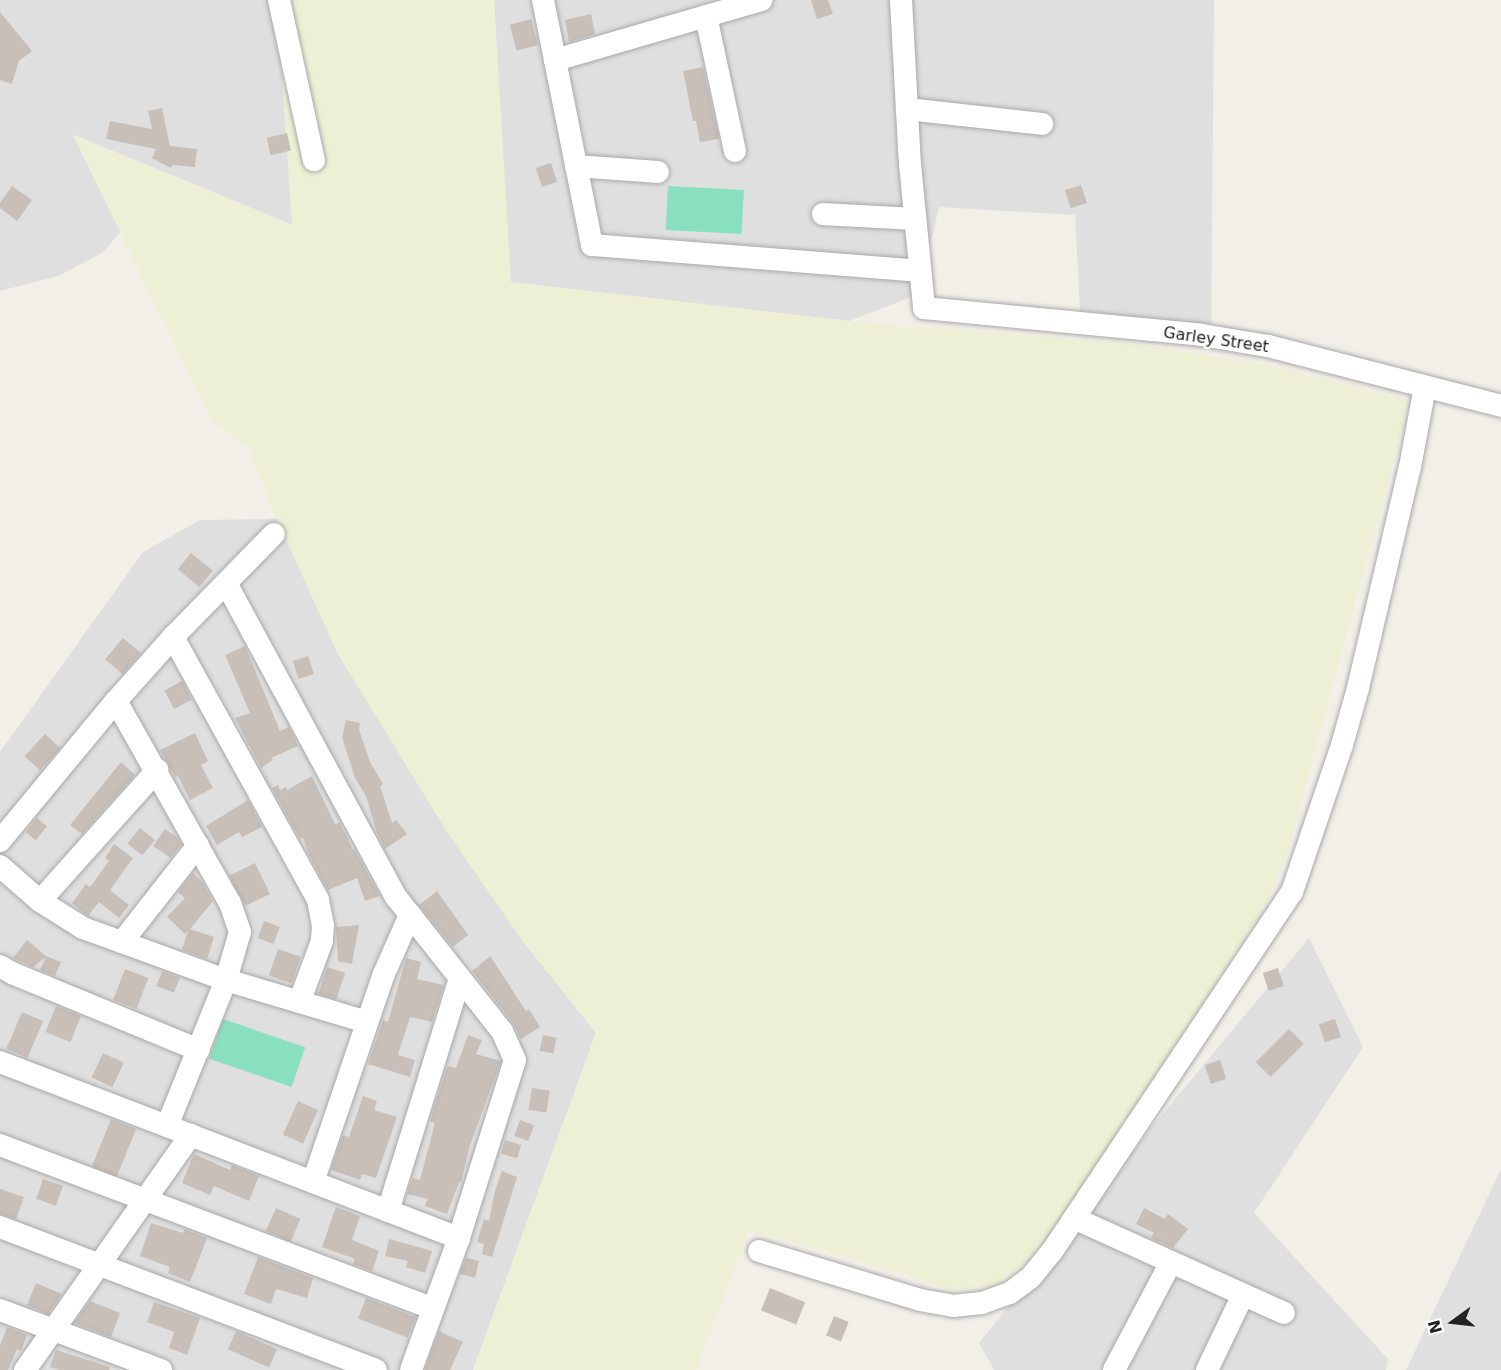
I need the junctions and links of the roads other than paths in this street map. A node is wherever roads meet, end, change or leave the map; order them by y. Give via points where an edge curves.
1 (279, 0) edge
2 (543, 0) edge
3 (761, 0) edge
4 (901, 0) edge
5 (706, 16) junction
6 (555, 60) junction
7 (907, 109) junction
8 (1042, 124) dead end
9 (735, 151) dead end
10 (314, 160) dead end
11 (576, 166) junction
12 (658, 172) dead end
13 (823, 214) dead end
14 (914, 219) junction
15 (920, 271) junction
16 (1425, 387) junction
17 (1501, 406) edge
18 (274, 534) dead end
19 (226, 583) junction
20 (173, 637) junction
21 (116, 701) junction
22 (157, 770) junction
23 (0, 841) edge
24 (198, 845) junction
25 (0, 866) edge
26 (40, 901) junction
27 (410, 915) junction
28 (122, 942) junction
29 (0, 966) edge
30 (460, 979) junction
31 (226, 980) junction
32 (300, 1000) junction
33 (367, 1022) junction
34 (199, 1050) junction
35 (0, 1062) edge
36 (167, 1126) junction
37 (191, 1135) junction
38 (0, 1145) edge
39 (313, 1182) junction
40 (145, 1200) junction
41 (388, 1211) junction
42 (1076, 1219) junction
43 (0, 1227) edge
44 (459, 1238) junction
45 (759, 1251) dead end
46 (1171, 1262) junction
47 (99, 1265) junction
48 (1243, 1295) junction
49 (432, 1308) junction
50 (0, 1310) edge
51 (1284, 1313) dead end
52 (54, 1330) junction
53 (25, 1370) edge
54 (161, 1370) edge
55 (376, 1370) edge
56 (411, 1370) edge
57 (1114, 1370) edge
58 (1207, 1370) edge

1 - 10 street
2 - 6 street
3 - 5 street
4 - 7 street
5 - 6 street
5 - 9 street
6 - 11 street
7 - 8 street
7 - 14 street
11 - 12 street
11 - 15 street via 592,245
13 - 14 street
14 - 15 street
15 - 16 street, Garley Street via 924,308 1202,335 1268,346
16 - 17 street, Garley Street
16 - 42 street via 1406,489 1358,688 1292,892
18 - 19 street
19 - 20 street
19 - 27 street via 381,872
20 - 21 street
20 - 32 street via 318,900 322,941
21 - 22 street
21 - 23 street
22 - 24 street
22 - 26 street
24 - 28 street
24 - 31 street via 238,922 239,940
25 - 26 street
26 - 28 street via 83,928
27 - 30 street
27 - 33 street
28 - 31 street
29 - 34 street
30 - 41 street
30 - 44 street via 502,1031 514,1060
31 - 32 street
31 - 34 street
32 - 33 street
33 - 39 street
34 - 36 street
35 - 36 street
36 - 37 street
37 - 39 street
37 - 40 street
38 - 40 street
39 - 41 street
40 - 47 street
40 - 49 street
41 - 44 street
42 - 45 street via 1031,1276 1010,1293 982,1303 953,1306 920,1300
42 - 46 street
43 - 47 street
44 - 49 street
46 - 48 street
46 - 57 street
47 - 52 street
47 - 55 street
48 - 51 street
48 - 58 street
49 - 56 street
50 - 52 street
52 - 53 street
52 - 54 street

